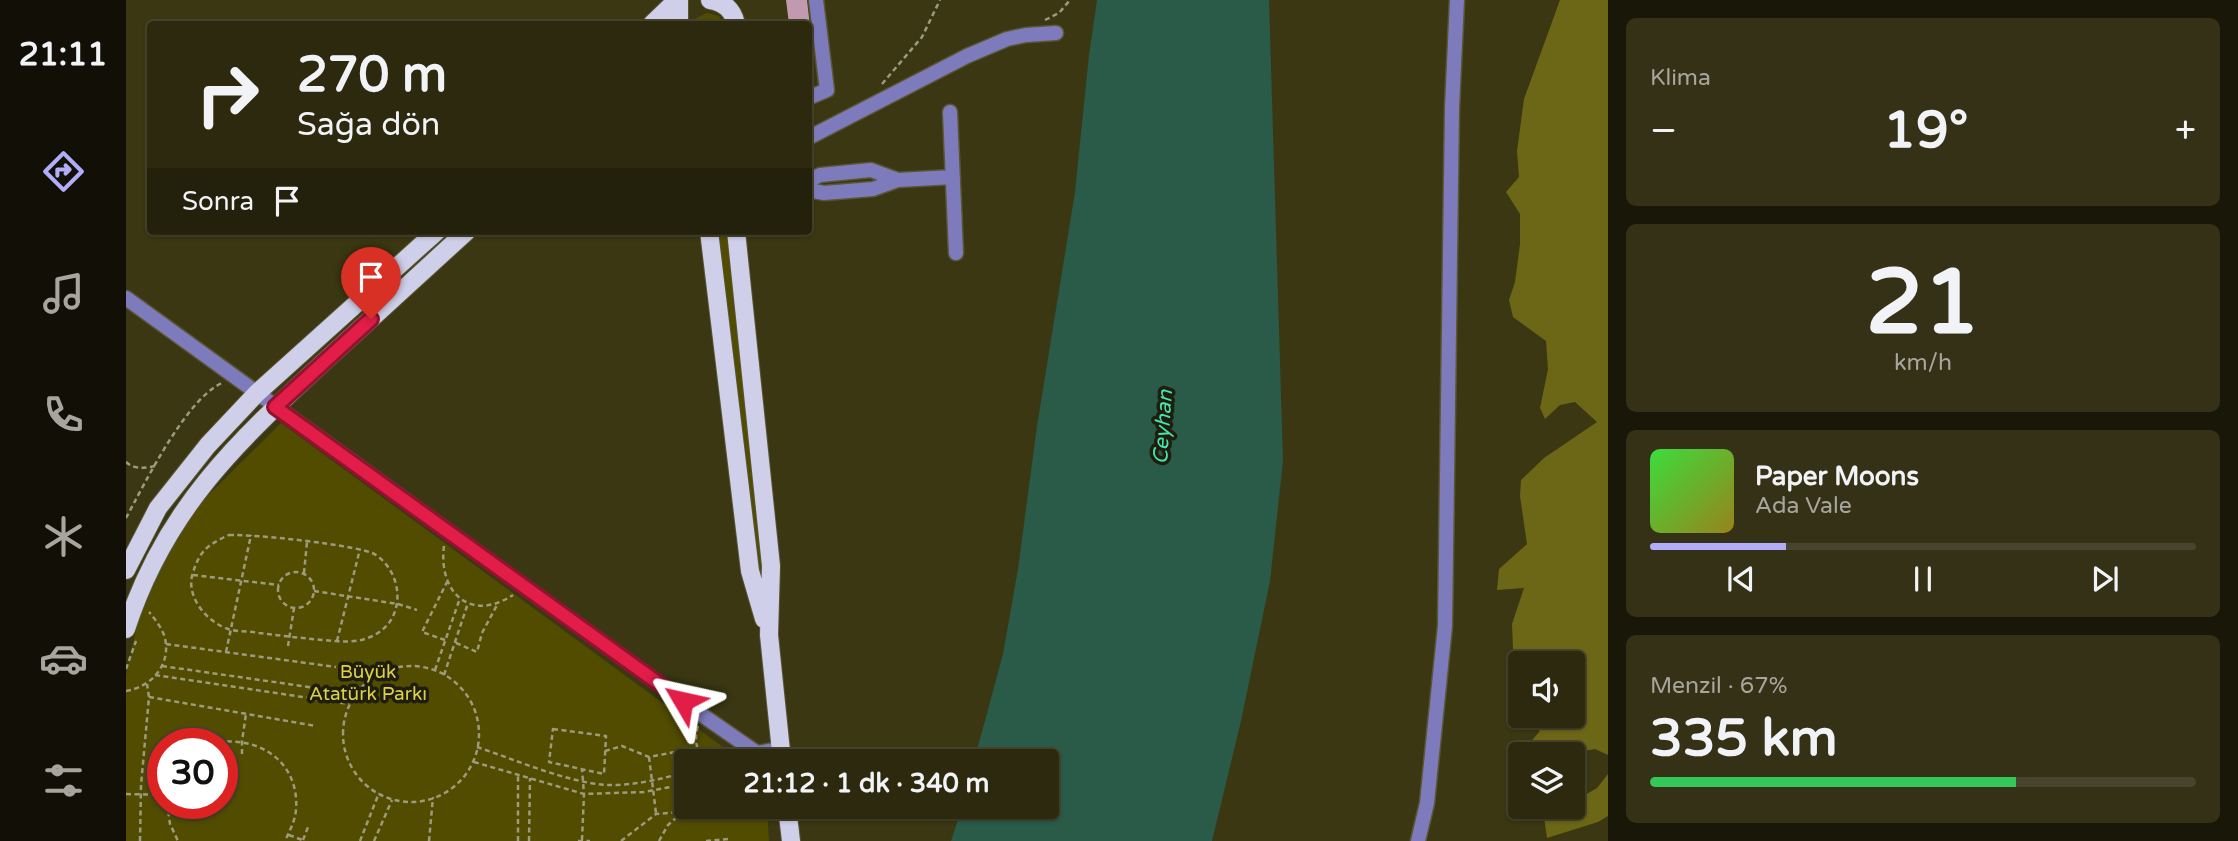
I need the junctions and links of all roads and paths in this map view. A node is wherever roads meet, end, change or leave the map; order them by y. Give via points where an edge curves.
1 (678, 0) edge
2 (710, 0) edge
3 (739, 0) edge
4 (816, 0) edge
5 (940, 0) edge
6 (1070, 0) edge
7 (1457, 0) edge
8 (655, 21) edge
9 (679, 21) edge
10 (735, 21) edge
11 (736, 21) edge
12 (1056, 33) dead end
13 (1026, 35) junction
14 (878, 89) dead end
15 (812, 96) edge
16 (950, 112) dead end
17 (812, 136) edge
18 (953, 177) junction
19 (812, 179) edge
20 (898, 180) junction
21 (812, 191) edge
22 (433, 235) edge
23 (463, 235) edge
24 (709, 235) edge
25 (736, 235) edge
26 (956, 253) dead end
27 (126, 298) edge
28 (235, 377) junction
29 (257, 393) junction
30 (275, 407) junction
31 (126, 462) edge
32 (155, 466) junction
33 (126, 518) edge
34 (448, 533) junction
35 (251, 535) junction
36 (307, 542) junction
37 (360, 549) junction
38 (126, 570) edge
39 (304, 573) junction
40 (193, 575) junction
41 (241, 580) junction
42 (447, 582) junction
43 (279, 585) junction
44 (524, 588) junction
45 (314, 591) junction
46 (348, 596) junction
47 (460, 598) junction
48 (468, 603) junction
49 (398, 604) junction
50 (497, 605) junction
51 (294, 608) junction
52 (417, 610) dead end
53 (142, 620) dead end
54 (231, 629) junction
55 (132, 631) edge
56 (768, 635) junction
57 (291, 636) junction
58 (445, 640) junction
59 (336, 641) junction
60 (454, 643) junction
61 (166, 644) junction
62 (288, 646) dead end
63 (226, 652) junction
64 (162, 666) junction
65 (335, 667) dead end
66 (126, 669) edge
67 (435, 670) junction
68 (444, 675) junction
69 (155, 676) junction
70 (147, 684) junction
71 (126, 691) edge
72 (358, 694) junction
73 (149, 697) junction
74 (351, 704) junction
75 (246, 715) junction
76 (705, 717) junction
77 (316, 726) dead end
78 (238, 741) edge
79 (242, 741) junction
80 (477, 747) junction
81 (696, 748) joint
82 (751, 749) edge
83 (780, 749) edge
84 (605, 751) junction
85 (242, 754) dead end
86 (649, 757) junction
87 (473, 761) junction
88 (582, 769) junction
89 (519, 774) junction
90 (674, 775) edge
91 (530, 778) junction
92 (583, 780) junction
93 (652, 780) junction
94 (674, 787) edge
95 (654, 791) junction
96 (379, 793) junction
97 (126, 794) edge
98 (141, 794) junction
99 (147, 794) edge
100 (584, 794) junction
101 (433, 797) junction
102 (392, 800) junction
103 (674, 813) edge
104 (656, 814) junction
105 (169, 819) edge
106 (674, 819) edge
107 (788, 819) edge
108 (308, 827) dead end
109 (288, 835) junction
110 (580, 840) edge
111 (140, 841) edge
112 (178, 841) edge
113 (285, 841) edge
114 (304, 841) edge
115 (360, 841) edge
116 (374, 841) edge
117 (429, 841) edge
118 (518, 841) edge
119 (529, 841) edge
120 (590, 841) edge
121 (621, 841) edge
122 (659, 841) edge
123 (706, 841) edge
124 (730, 841) edge
125 (791, 841) edge
126 (1418, 841) edge

1 - 8 main road
1 - 9 main road
2 - 10 main road via 725,5
3 - 11 main road
4 - 15 street via 827,90
5 - 14 path via 922,37
6 - 13 path
7 - 126 street via 1445,626 1427,803
12 - 13 street
13 - 17 street via 967,56
16 - 18 street
18 - 20 street
18 - 26 street
19 - 20 street via 871,170
20 - 21 street via 873,189
22 - 29 main road
23 - 30 main road
24 - 56 main road via 750,571
25 - 56 main road via 771,566
27 - 28 street
28 - 29 street
28 - 32 path via 207,393
29 - 30 street
29 - 38 main road via 158,508
30 - 34 street
30 - 55 main road via 227,455 177,519 141,589
31 - 32 path via 131,467
32 - 33 path
34 - 42 path via 443,549
34 - 44 street
35 - 36 path
35 - 40 path via 229,535 209,544 198,557
35 - 41 path
36 - 37 path
36 - 39 path
37 - 46 path
37 - 49 path via 388,565 395,578
39 - 43 path via 291,572
39 - 45 path via 311,578
40 - 41 path
40 - 54 path via 194,598 201,610
41 - 43 path
41 - 54 path
42 - 47 path
42 - 58 path via 422,632
43 - 51 path via 281,600
44 - 50 path
44 - 76 street
45 - 46 path
45 - 51 path via 309,603
46 - 49 path
46 - 59 path
47 - 48 path
47 - 58 path
48 - 50 path via 484,608
48 - 60 path
49 - 52 path
49 - 59 path via 382,630 372,637
50 - 60 path via 477,652
51 - 57 path
53 - 61 path via 146,608
54 - 57 path
54 - 63 path
55 - 66 path
56 - 83 main road
57 - 59 path
57 - 62 path
58 - 67 path
60 - 68 path
61 - 63 path
61 - 64 path
63 - 65 path
64 - 69 path
64 - 72 path
67 - 68 path
67 - 72 path via 405,666 387,670 369,680
68 - 80 path via 471,701 478,720
69 - 70 path
69 - 74 path
70 - 71 path
70 - 73 path
72 - 74 path
73 - 75 path
73 - 98 path
74 - 96 path via 344,744 349,760 363,782
75 - 77 path
75 - 79 path
76 - 81 path via 698,725
76 - 82 street
78 - 79 path
79 - 85 path
79 - 109 path via 267,751 286,770 296,807
80 - 87 path
80 - 92 path
81 - 86 path
84 - 86 path via 622,746
84 - 88 path via 604,774
84 - 88 path via 606,737 553,729 549,762
86 - 93 path
87 - 89 path
87 - 101 path via 462,780
88 - 92 path
89 - 91 path
89 - 118 path
90 - 93 path
91 - 100 path
91 - 119 path
92 - 93 path via 607,785
92 - 100 path
93 - 95 path
94 - 95 path
95 - 100 path
95 - 104 path
96 - 102 path
96 - 115 path
97 - 98 path
98 - 99 path
98 - 111 path
100 - 110 path
101 - 102 path via 417,802
101 - 117 path
102 - 116 path
103 - 104 path
104 - 121 path
105 - 112 path
106 - 122 path
107 - 125 main road
108 - 114 path
109 - 113 path
109 - 114 path
110 - 120 path
123 - 124 path

